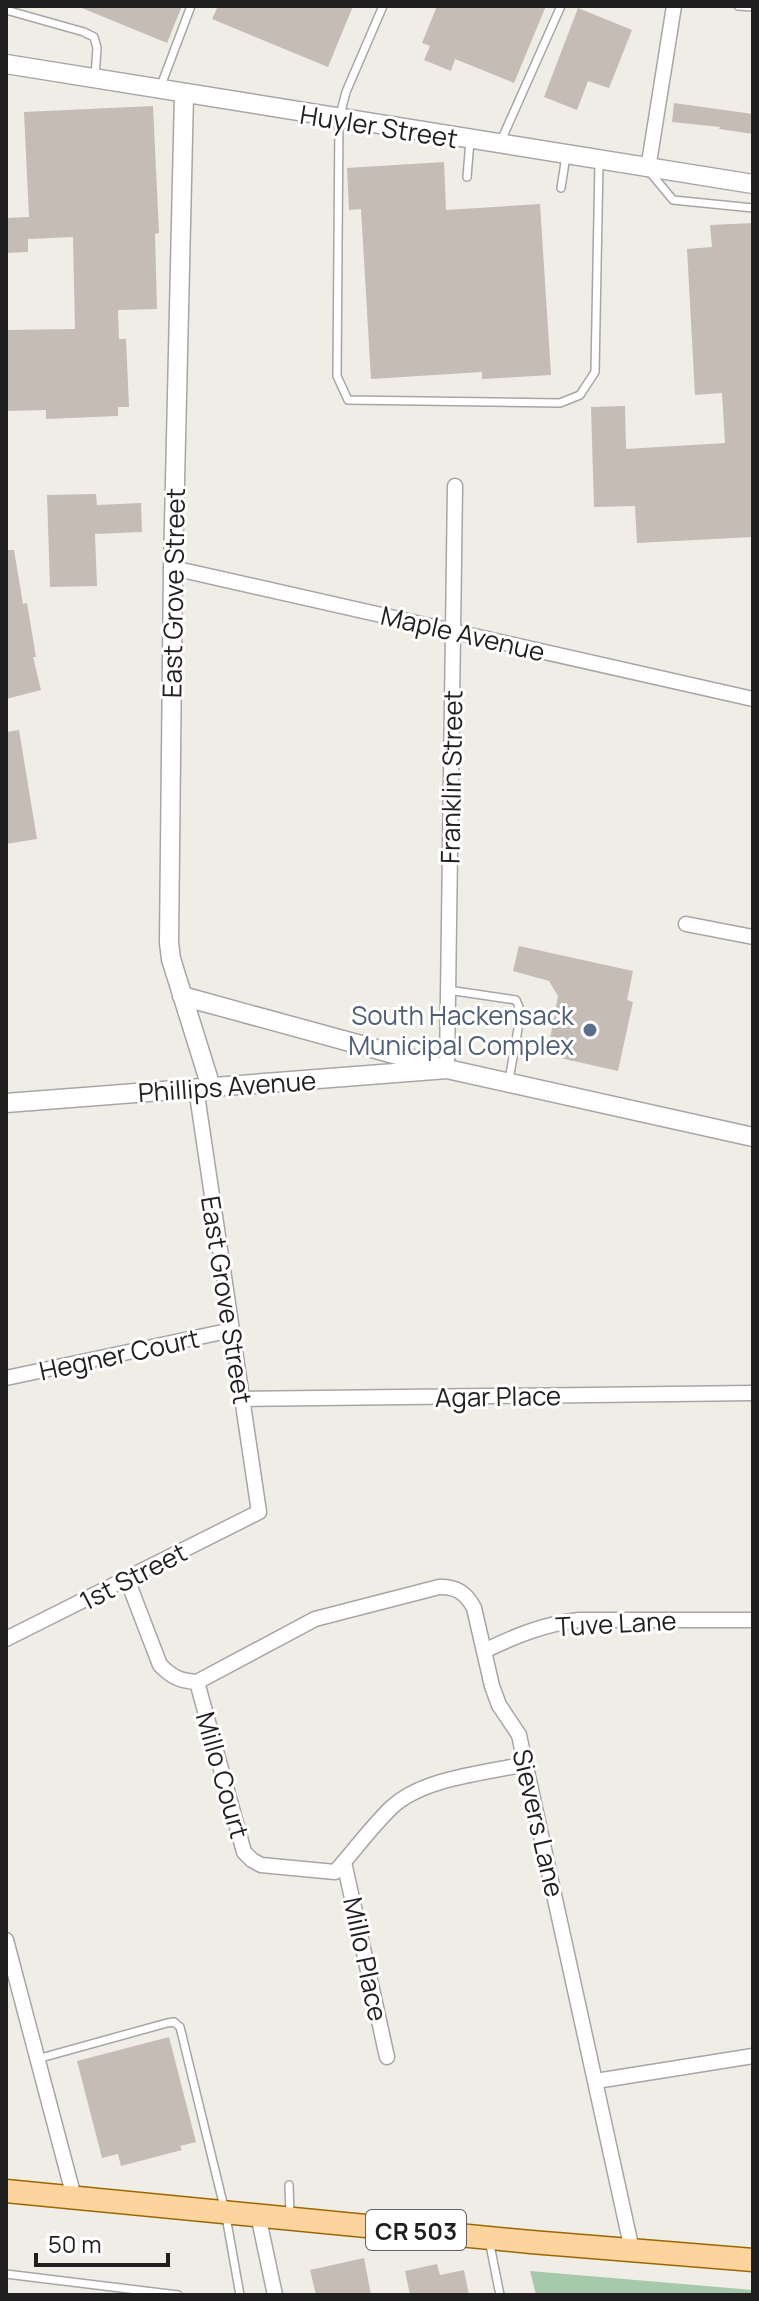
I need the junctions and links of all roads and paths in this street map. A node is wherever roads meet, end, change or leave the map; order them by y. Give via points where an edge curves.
1 (191, 6) edge
2 (383, 6) edge
3 (561, 6) edge
4 (674, 6) edge
5 (738, 6) edge
6 (753, 7) edge
7 (6, 10) edge
8 (6, 64) edge
9 (95, 79) junction
10 (159, 90) junction
11 (184, 94) junction
12 (339, 119) junction
13 (470, 141) junction
14 (499, 145) junction
15 (566, 156) junction
16 (599, 162) junction
17 (648, 169) junction
18 (467, 177) dead end
19 (753, 184) edge
20 (561, 188) dead end
21 (753, 208) edge
22 (455, 486) dead end
23 (173, 568) junction
24 (453, 631) junction
25 (753, 699) edge
26 (686, 924) dead end
27 (753, 937) edge
28 (448, 990) junction
29 (182, 996) junction
30 (447, 1069) junction
31 (508, 1082) junction
32 (203, 1088) junction
33 (6, 1103) edge
34 (753, 1137) edge
35 (232, 1330) junction
36 (6, 1378) edge
37 (753, 1393) edge
38 (242, 1399) junction
39 (259, 1512) joint
40 (127, 1579) junction
41 (753, 1620) edge
42 (6, 1639) edge
43 (484, 1651) junction
44 (197, 1682) junction
45 (526, 1764) junction
46 (344, 1862) junction
47 (6, 1940) edge
48 (753, 2056) edge
49 (387, 2057) dead end
50 (37, 2059) junction
51 (596, 2081) junction
52 (289, 2185) dead end
53 (6, 2191) edge
54 (74, 2197) junction
55 (225, 2211) junction
56 (258, 2215) junction
57 (290, 2218) junction
58 (488, 2238) junction
59 (632, 2250) junction
60 (753, 2260) edge
61 (6, 2274) edge
62 (178, 2295) edge
63 (240, 2295) edge
64 (275, 2295) edge
65 (500, 2295) edge

1 - 10 lane
2 - 12 lane
3 - 14 lane
4 - 17 street
5 - 6 lane
7 - 9 lane via 94,37
8 - 9 street, Huyler Street
9 - 10 street, Huyler Street
10 - 11 street, Huyler Street
11 - 12 street, Huyler Street
11 - 23 street, East Grove Street
12 - 13 street, Huyler Street
12 - 16 lane via 337,376 348,400 560,403 580,395 595,372
13 - 14 street, Huyler Street
13 - 18 lane
14 - 15 street, Huyler Street
15 - 16 street, Huyler Street
15 - 20 lane
16 - 17 street, Huyler Street
17 - 19 street, Huyler Street
17 - 21 lane via 673,200
22 - 24 street, Franklin Street
23 - 24 street, Maple Avenue
23 - 29 street, East Grove Street via 169,943
24 - 25 street, Maple Avenue
24 - 28 street, Franklin Street
26 - 27 street
28 - 30 street, Franklin Street
28 - 31 lane via 516,1000 521,1012
29 - 30 street, Phillips Avenue
29 - 32 street, East Grove Street
30 - 31 street, Phillips Avenue
30 - 32 street, Phillips Avenue
31 - 34 street, Phillips Avenue
32 - 33 street, Phillips Avenue
32 - 35 street, East Grove Street
35 - 36 street, Hegner Court
35 - 38 street, East Grove Street
37 - 38 street, Agar Place
38 - 39 street, East Grove Street
39 - 40 street, 1st Street
40 - 42 street, 1st Street
40 - 44 street, Millo Court via 160,1665 182,1681
41 - 43 street, Tuve Lane via 579,1620 527,1631
43 - 44 street, Sievers Lane via 468,1597 439,1587 315,1619
43 - 45 street, Sievers Lane via 499,1705 519,1735
44 - 46 street, Millo Court via 244,1852 261,1865 335,1872
45 - 46 street via 411,1793
45 - 51 street, Sievers Lane
46 - 49 street, Millo Place
47 - 50 street
48 - 51 street
50 - 54 street
50 - 55 lane via 174,2022 180,2027
51 - 59 street, Sievers Lane
52 - 57 lane
53 - 54 main road, CR 503
54 - 55 main road, CR 503
55 - 56 main road, CR 503
55 - 63 lane
56 - 57 main road, CR 503
56 - 64 street
57 - 58 main road, CR 503
58 - 59 main road, CR 503
58 - 65 lane
59 - 60 main road, CR 503
61 - 62 lane

